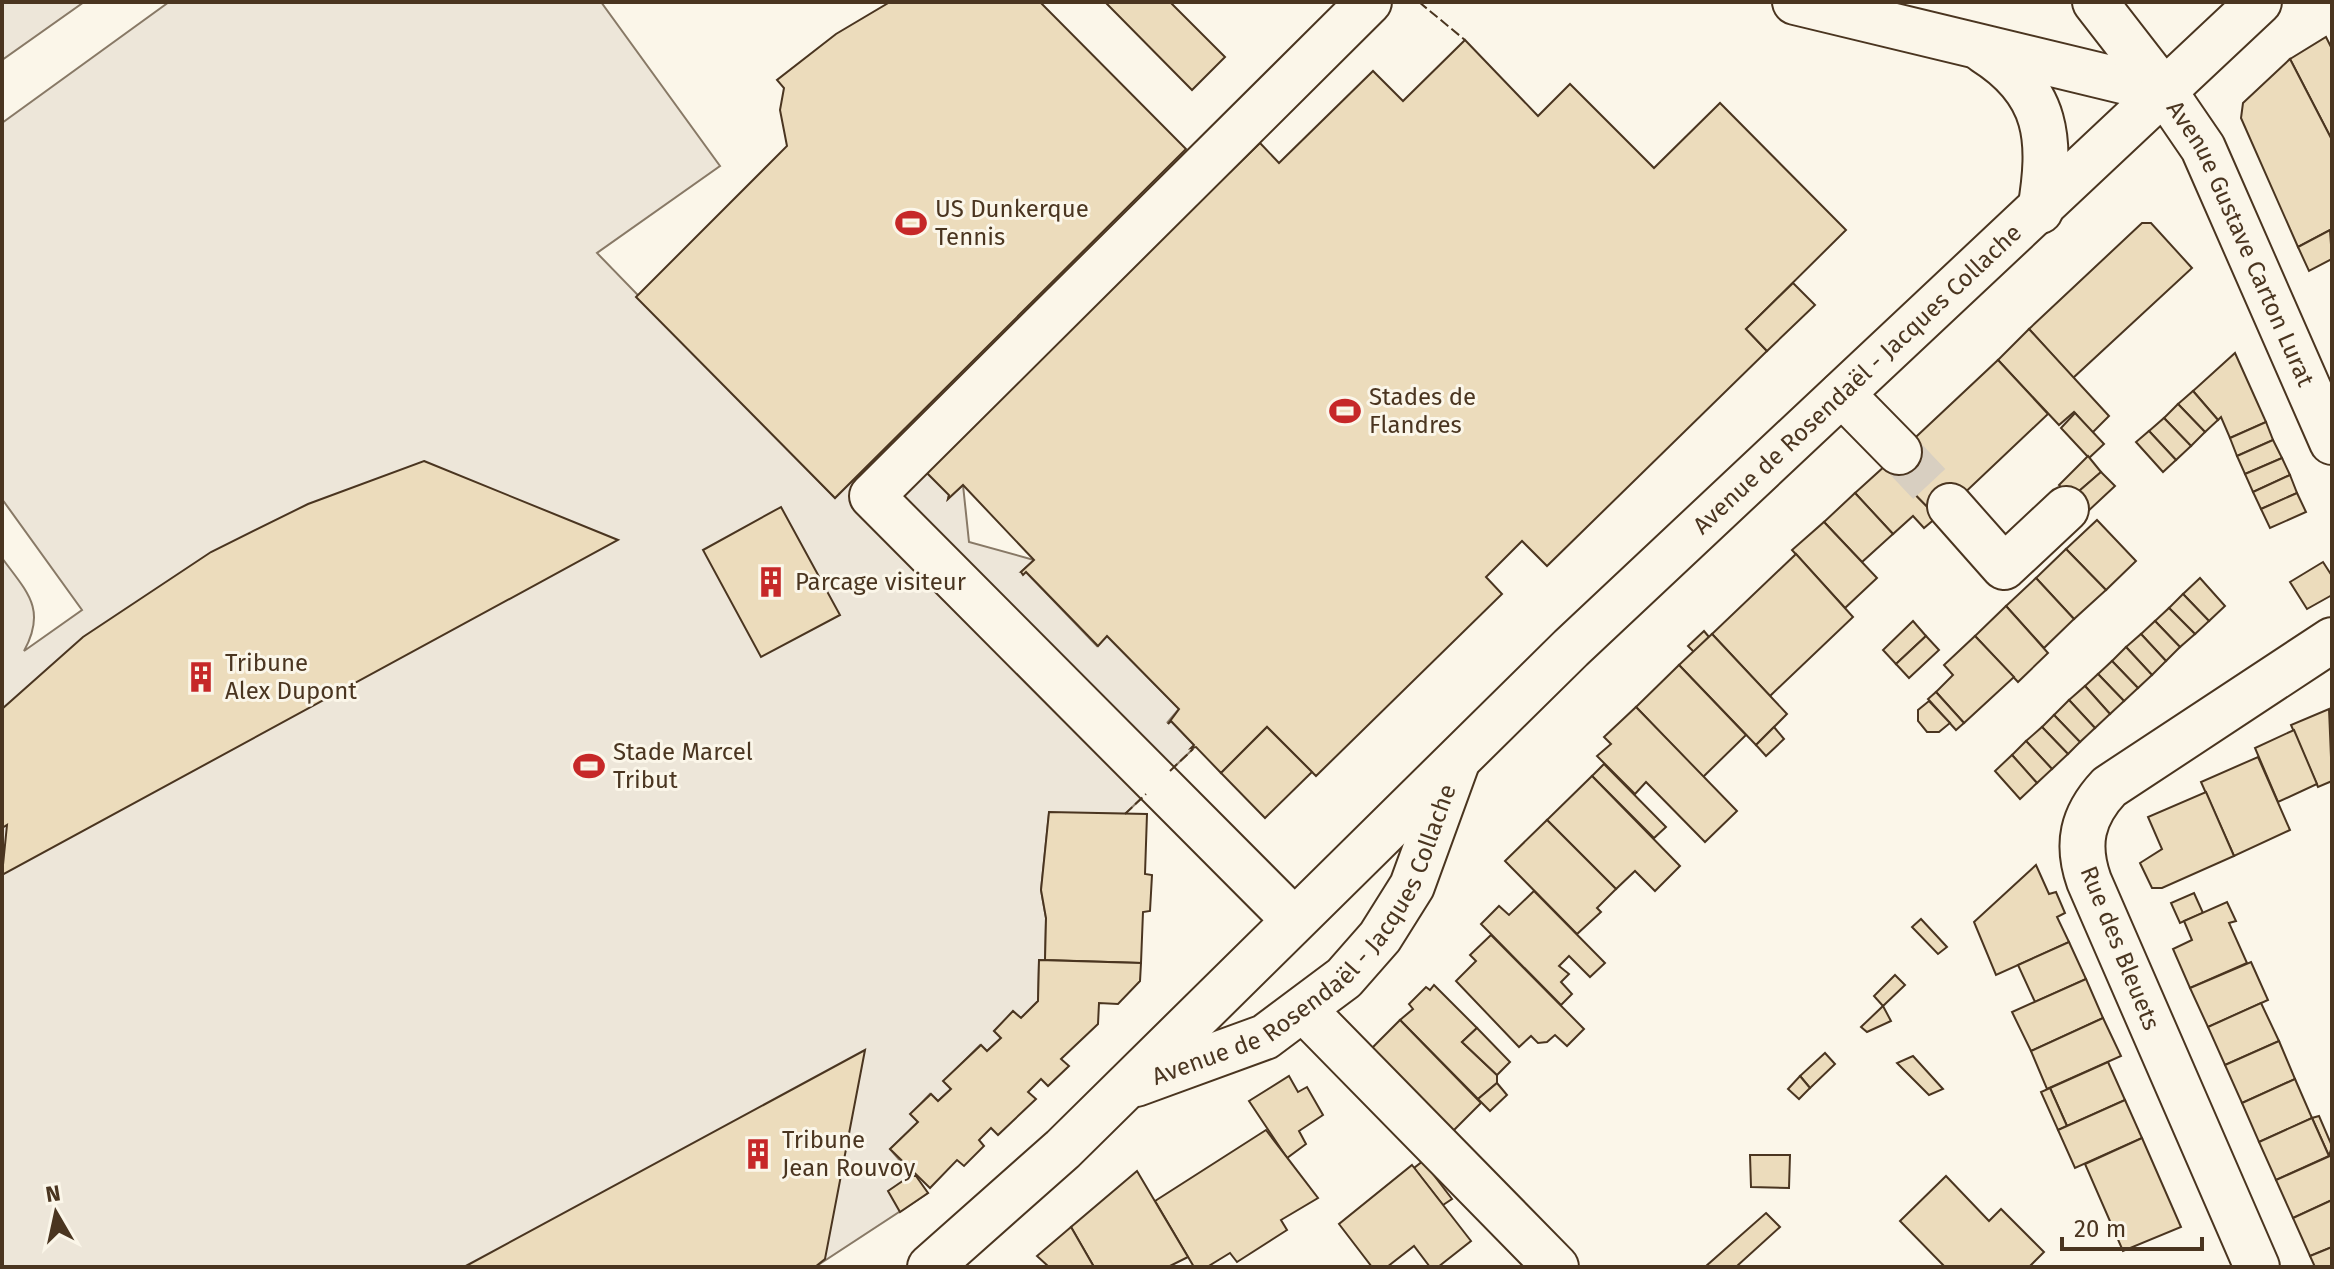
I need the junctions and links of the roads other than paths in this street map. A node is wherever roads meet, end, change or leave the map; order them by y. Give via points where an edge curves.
1 (1369, 2) edge
2 (1795, 2) edge
3 (2095, 2) edge
4 (2259, 2) edge
5 (1975, 46) junction
6 (2164, 91) junction
7 (2040, 211) junction
8 (1842, 394) junction
9 (2332, 442) edge
10 (1899, 452) tunnel mouth
11 (1950, 506) tunnel mouth
12 (2066, 509) dead end
13 (2332, 640) edge
14 (1458, 757) junction
15 (1294, 920) junction
16 (1305, 1011) junction
17 (1127, 1087) junction
18 (1063, 1149) junction
19 (930, 1267) edge
20 (971, 1267) edge
21 (1556, 1267) edge
22 (2257, 1267) edge

1 - 15 street via 872,496
2 - 5 street
3 - 6 street, Avenue Gustave Carton Lurat
4 - 6 street, Avenue de Rosendaël - Jacques Collache
5 - 6 street
5 - 7 street via 2022,80 2040,110 2046,167
6 - 7 street, Avenue de Rosendaël - Jacques Collache
6 - 9 street, Avenue Gustave Carton Lurat via 2203,148
7 - 8 street, Avenue de Rosendaël - Jacques Collache
8 - 10 street
8 - 14 street, Avenue de Rosendaël - Jacques Collache
11 - 12 street via 2004,567
13 - 22 street, Rue des Bleuets via 2109,787 2096,801 2083,831 2089,881
14 - 15 street, Avenue de Rosendaël - Jacques Collache
14 - 16 street, Avenue de Rosendaël - Jacques Collache via 1423,861 1398,913 1344,978
15 - 17 street, Avenue de Rosendaël - Jacques Collache
16 - 17 street, Avenue de Rosendaël - Jacques Collache via 1265,1037
16 - 21 street
17 - 18 street, Avenue de Rosendaël - Jacques Collache
18 - 19 street, Avenue de Rosendaël - Jacques Collache
18 - 20 street, Avenue de Rosendaël - Jacques Collache

